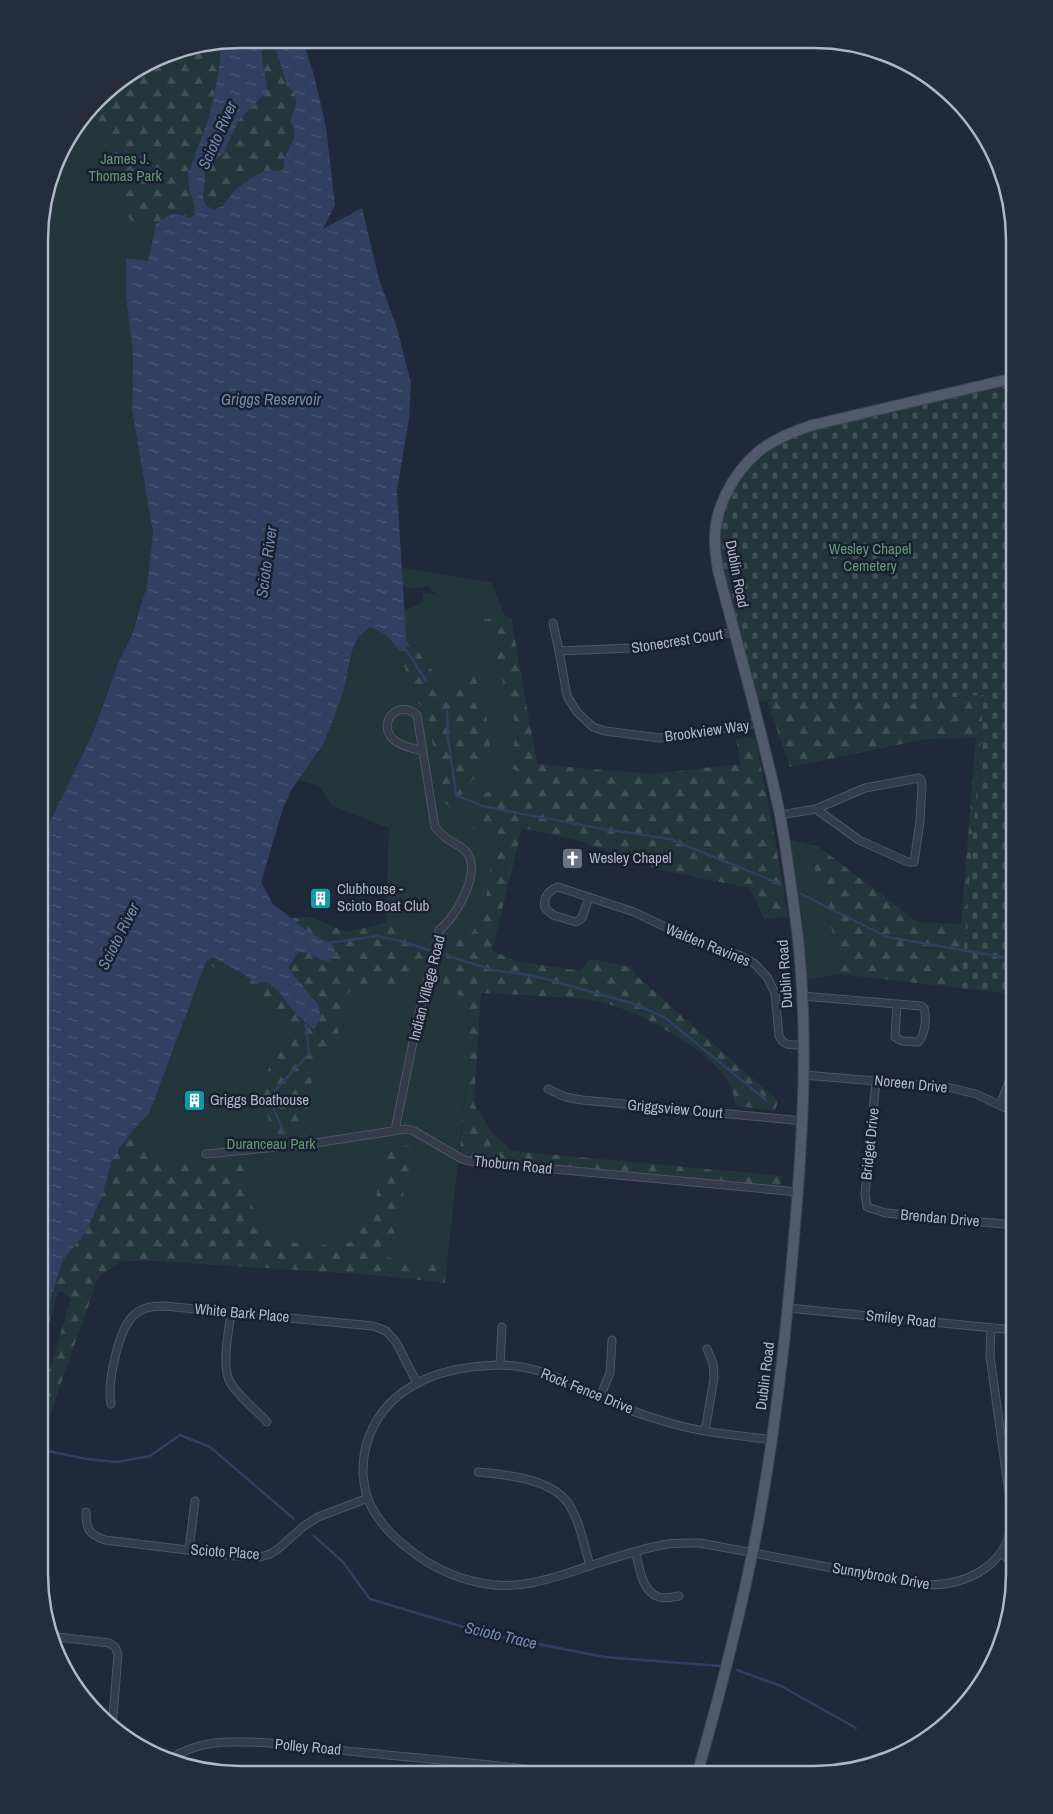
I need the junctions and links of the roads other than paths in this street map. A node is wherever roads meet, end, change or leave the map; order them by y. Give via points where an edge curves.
1 (1006, 380) edge
2 (553, 623) dead end
3 (734, 632) junction
4 (559, 651) junction
5 (758, 723) junction
6 (423, 751) junction
7 (816, 809) junction
8 (780, 815) junction
9 (589, 897) junction
10 (802, 996) junction
11 (896, 1005) junction
12 (803, 1045) junction
13 (804, 1075) junction
14 (876, 1081) junction
15 (548, 1089) dead end
16 (1006, 1090) edge
17 (1000, 1105) junction
18 (1006, 1108) edge
19 (803, 1121) junction
20 (395, 1130) junction
21 (206, 1154) dead end
22 (798, 1192) junction
23 (867, 1207) joint
24 (1006, 1224) edge
25 (788, 1308) junction
26 (231, 1312) junction
27 (502, 1327) dead end
28 (991, 1328) junction
29 (1006, 1329) edge
30 (612, 1340) dead end
31 (708, 1349) dead end
32 (500, 1365) junction
33 (417, 1383) junction
34 (600, 1397) junction
35 (111, 1404) dead end
36 (267, 1422) dead end
37 (705, 1431) junction
38 (773, 1440) junction
39 (478, 1472) dead end
40 (1006, 1473) edge
41 (368, 1498) junction
42 (195, 1501) dead end
43 (86, 1512) dead end
44 (1006, 1542) edge
45 (189, 1550) junction
46 (636, 1552) junction
47 (752, 1553) junction
48 (1001, 1553) junction
49 (1006, 1557) edge
50 (590, 1566) junction
51 (679, 1596) dead end
52 (58, 1637) edge
53 (113, 1719) edge
54 (176, 1755) edge
55 (499, 1766) edge
56 (699, 1766) edge

1 - 3 main road, Dublin Road via 814,424 784,436 759,452 736,477 724,498 716,526 714,542 718,570
2 - 4 street, Brookview Way
3 - 4 street, Stonecrest Court via 654,647
3 - 5 main road, Dublin Road
4 - 5 street, Brookview Way via 567,696 577,712 593,727 660,738
5 - 8 main road, Dublin Road
6 - 6 street, Indian Village Road via 417,714 408,709 394,710 387,724 392,739
6 - 20 street, Indian Village Road via 435,827 468,854 471,874 464,897 452,918 440,930
7 - 7 street via 866,788 917,778 921,780 914,862 859,840
7 - 8 street
8 - 10 main road, Dublin Road via 798,934
9 - 9 street, Walden Ravines via 558,887 546,896 546,908 554,915 576,922 582,918
9 - 12 street, Walden Ravines via 634,912 699,943 739,955 755,964 768,977 776,993 781,1041
10 - 11 street
10 - 12 main road, Dublin Road
11 - 11 street via 895,1037 902,1042 918,1042 923,1037 924,1008
12 - 13 main road, Dublin Road
13 - 14 street, Noreen Drive
13 - 19 main road, Dublin Road
14 - 17 street, Noreen Drive via 964,1090
14 - 23 street, Bridget Drive via 865,1194
15 - 19 street, Griggsview Court via 582,1100
16 - 17 street
17 - 18 street, Noreen Drive
19 - 22 main road, Dublin Road
20 - 21 street, Thoburn Road via 309,1144
20 - 22 street, Thoburn Road via 414,1131 468,1161
22 - 25 main road, Dublin Road
23 - 24 street, Brendan Drive via 886,1213
25 - 28 street, Smiley Road
25 - 38 main road, Dublin Road
26 - 33 street, White Bark Place via 373,1326 386,1331 396,1342
26 - 35 street, White Bark Place via 151,1306 133,1316 124,1332 111,1373
26 - 36 street via 226,1372 230,1382
27 - 32 street
28 - 29 street, Smiley Road
28 - 40 street via 990,1356
30 - 34 street via 610,1373
31 - 37 street via 714,1378
32 - 33 street, Rock Fence Drive via 459,1369
32 - 34 street, Rock Fence Drive via 542,1372
33 - 41 street, Rock Fence Drive via 396,1397 380,1414 368,1436 363,1461
34 - 37 street, Rock Fence Drive via 663,1421
37 - 38 street, Rock Fence Drive
38 - 47 main road, Dublin Road
39 - 50 street via 517,1476 562,1496 573,1513
41 - 45 street, Scioto Place via 318,1517 278,1549 260,1557
41 - 50 street via 380,1522 416,1555 436,1567 482,1584 518,1586
42 - 45 street
43 - 45 street, Scioto Place via 86,1526 99,1538
44 - 48 street
46 - 47 street via 666,1544 693,1543
46 - 50 street
46 - 51 street via 645,1585 653,1594 664,1598
47 - 48 street, Sunnybrook Drive via 934,1586 972,1576 984,1570
47 - 56 main road, Dublin Road via 734,1640
48 - 49 street
52 - 53 street via 109,1643 115,1647 118,1654
54 - 55 street, Polley Road via 211,1744 266,1743

